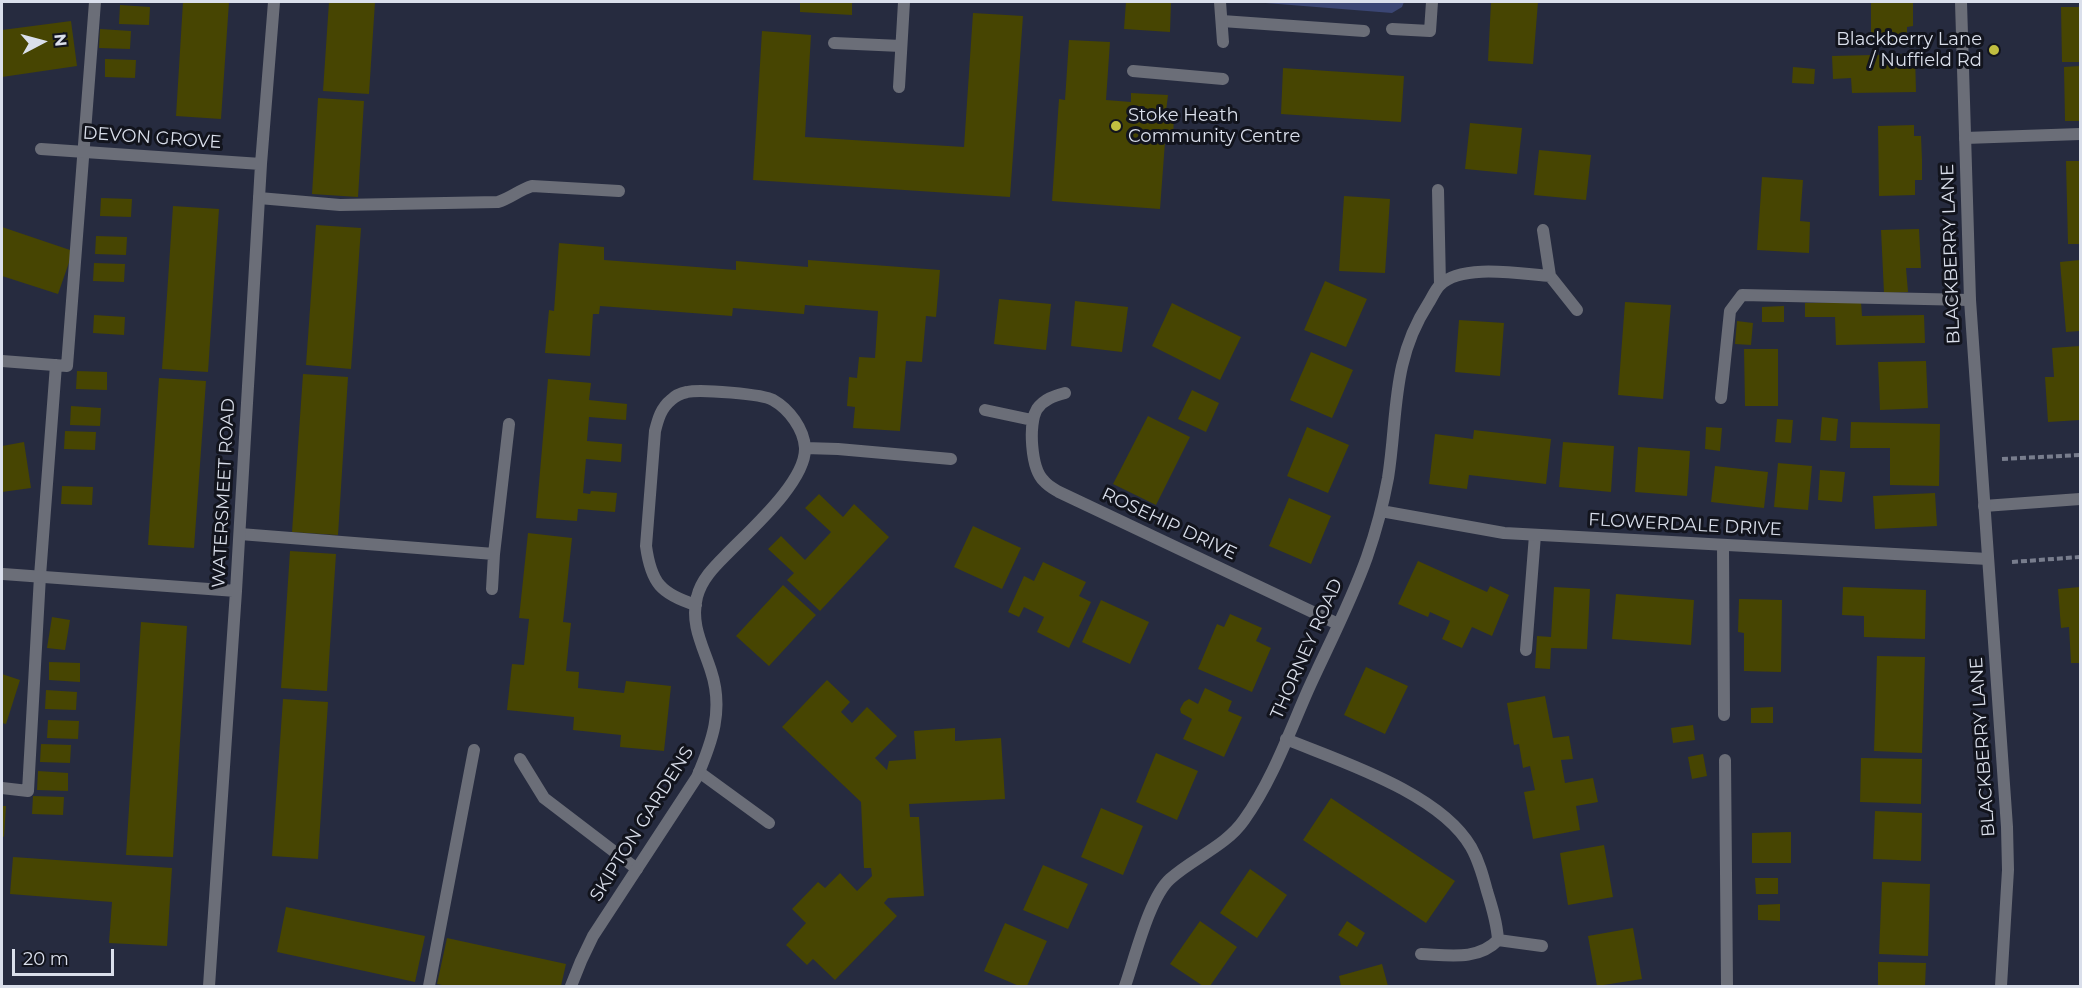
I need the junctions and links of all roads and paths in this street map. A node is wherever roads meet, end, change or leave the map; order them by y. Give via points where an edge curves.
1 (95, 2) edge
2 (274, 2) edge
3 (904, 2) edge
4 (1221, 2) edge
5 (1432, 2) edge
6 (1961, 2) edge
7 (1222, 21) junction
8 (1392, 29) dead end
9 (1365, 31) dead end
10 (1223, 42) dead end
11 (834, 43) dead end
12 (901, 46) junction
13 (1132, 71) dead end
14 (1223, 79) dead end
15 (899, 87) dead end
16 (2080, 135) edge
17 (1965, 138) junction
18 (41, 149) dead end
19 (84, 152) junction
20 (261, 164) junction
21 (1438, 190) dead end
22 (619, 191) dead end
23 (259, 198) junction
24 (1543, 230) dead end
25 (1550, 276) junction
26 (1440, 285) junction
27 (1970, 300) junction
28 (1577, 310) dead end
29 (2, 361) edge
30 (56, 365) junction
31 (1065, 393) dead end
32 (1721, 398) dead end
33 (985, 410) dead end
34 (1032, 420) junction
35 (509, 424) dead end
36 (805, 448) junction
37 (2080, 455) edge
38 (951, 459) dead end
39 (1981, 460) junction
40 (2080, 499) edge
41 (1984, 506) junction
42 (1381, 511) junction
43 (240, 534) junction
44 (1535, 535) junction
45 (1723, 545) junction
46 (494, 554) junction
47 (2080, 557) edge
48 (1988, 561) junction
49 (3, 574) edge
50 (40, 576) junction
51 (492, 589) dead end
52 (236, 591) junction
53 (696, 605) junction
54 (1338, 624) junction
55 (1526, 650) dead end
56 (1724, 715) dead end
57 (1286, 739) junction
58 (474, 750) dead end
59 (520, 759) dead end
60 (1725, 760) dead end
61 (699, 772) junction
62 (2, 788) edge
63 (768, 824) dead end
64 (637, 869) junction
65 (1498, 940) junction
66 (1542, 946) dead end
67 (1421, 954) dead end
68 (209, 987) edge
69 (429, 987) edge
70 (572, 987) edge
71 (1125, 987) edge
72 (1727, 987) edge
73 (2001, 987) edge

1 - 19 street
2 - 20 street, WATERSMEET ROAD
3 - 12 street
4 - 7 street
5 - 8 street via 1430,31
6 - 17 street, BLACKBERRY LANE
7 - 9 street
7 - 10 street
11 - 12 street
12 - 15 street
13 - 14 street
16 - 17 street
17 - 27 street, BLACKBERRY LANE
18 - 19 street, DEVON GROVE
19 - 20 street, DEVON GROVE
19 - 30 street via 67,366
20 - 23 street, WATERSMEET ROAD
21 - 26 street
22 - 23 street via 532,186 498,202 390,206
23 - 43 street, WATERSMEET ROAD
24 - 25 street
25 - 26 street via 1474,272 1454,276
25 - 28 street
26 - 42 street, THORNEY ROAD via 1415,324 1404,354
27 - 32 street via 1742,295 1730,311
27 - 39 street, BLACKBERRY LANE
29 - 30 street
30 - 50 street
31 - 34 street via 1049,398
33 - 34 street
34 - 54 street, ROSEHIP DRIVE via 1036,471 1059,492
35 - 46 street
36 - 38 street
36 - 53 street, SKIPTON GARDENS via 804,460 790,486 708,574
36 - 53 street via 797,423 772,399 700,390 671,399 660,413 655,431 648,564 654,581
37 - 39 path
39 - 41 street, BLACKBERRY LANE
40 - 41 street
41 - 48 street, BLACKBERRY LANE
42 - 44 street, FLOWERDALE DRIVE
42 - 54 street, THORNEY ROAD via 1367,558
43 - 46 street
43 - 52 street, WATERSMEET ROAD
44 - 45 street, FLOWERDALE DRIVE
44 - 55 street
45 - 48 street, FLOWERDALE DRIVE
45 - 56 street
46 - 51 street
47 - 48 path
48 - 73 street, BLACKBERRY LANE via 2007,827
49 - 50 street
50 - 52 street
50 - 62 street via 28,791
52 - 68 street, WATERSMEET ROAD
53 - 61 street, SKIPTON GARDENS via 699,640 712,673 716,700 716,727
54 - 57 street, THORNEY ROAD
57 - 65 street via 1391,783 1455,826 1471,847 1480,869
57 - 71 street, THORNEY ROAD via 1243,822 1226,839 1170,878 1159,891
58 - 69 street
59 - 64 street via 544,798
60 - 72 street
61 - 63 street
61 - 64 street, SKIPTON GARDENS
64 - 70 street, SKIPTON GARDENS via 593,936
65 - 66 street
65 - 67 street via 1489,950 1471,955

